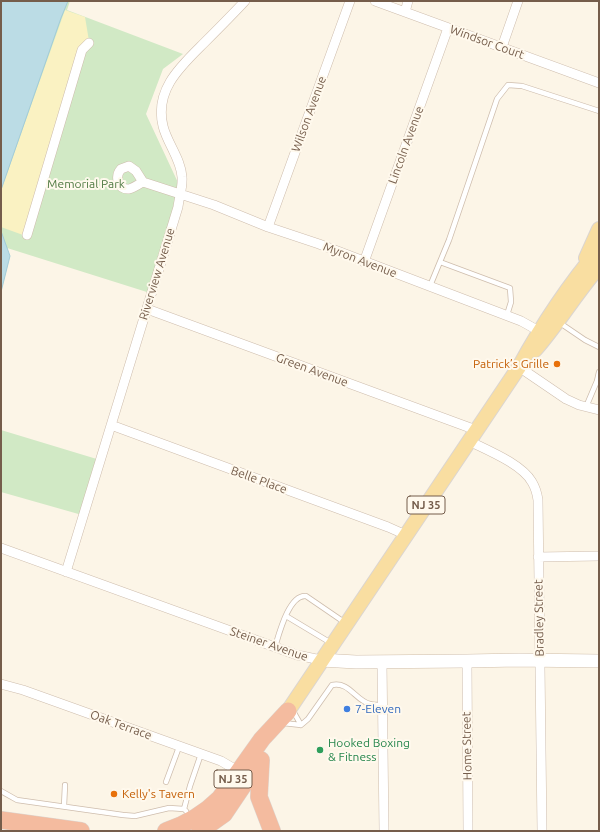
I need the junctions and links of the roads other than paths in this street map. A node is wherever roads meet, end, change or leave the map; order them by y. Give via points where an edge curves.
1 (245, 1) edge
2 (350, 1) edge
3 (375, 1) edge
4 (408, 1) edge
5 (518, 1) edge
6 (405, 12) junction
7 (448, 28) junction
8 (89, 43) dead end
9 (502, 47) junction
10 (599, 83) edge
11 (599, 111) edge
12 (143, 182) dead end
13 (180, 193) junction
14 (268, 227) junction
15 (599, 228) edge
16 (27, 235) dead end
17 (599, 249) edge
18 (599, 258) edge
19 (364, 262) junction
20 (440, 262) junction
21 (599, 267) edge
22 (582, 278) junction
23 (599, 280) edge
24 (430, 286) junction
25 (147, 309) junction
26 (507, 315) junction
27 (558, 321) junction
28 (539, 331) junction
29 (599, 347) edge
30 (519, 367) junction
31 (599, 372) edge
32 (586, 407) junction
33 (599, 410) edge
34 (111, 425) junction
35 (473, 436) junction
36 (406, 535) junction
37 (1, 548) edge
38 (599, 556) edge
39 (538, 557) junction
40 (66, 572) junction
41 (286, 616) junction
42 (346, 623) junction
43 (332, 643) junction
44 (275, 647) junction
45 (321, 660) junction
46 (540, 660) junction
47 (467, 661) junction
48 (599, 661) edge
49 (382, 662) junction
50 (1, 684) edge
51 (382, 705) junction
52 (287, 713) junction
53 (301, 725) junction
54 (179, 747) junction
55 (201, 754) junction
56 (261, 760) junction
57 (238, 772) junction
58 (166, 782) dead end
59 (65, 785) dead end
60 (1, 790) edge
61 (64, 806) junction
62 (224, 814) junction
63 (1, 820) edge
64 (192, 820) edge
65 (81, 831) edge
66 (166, 831) edge
67 (216, 831) edge
68 (272, 831) edge
69 (384, 831) edge
70 (468, 831) edge
71 (542, 831) edge

1 - 13 street, Riverview Avenue via 177,71 166,90 162,107 163,123 166,137 179,164 182,177
2 - 14 street, Wilson Avenue
3 - 6 street, Windsor Court
4 - 6 street
5 - 9 street
6 - 7 street, Windsor Court
7 - 9 street, Windsor Court
7 - 19 street, Lincoln Avenue
8 - 16 street via 82,50
9 - 10 street, Windsor Court
11 - 20 lane via 522,86 508,85 497,99
12 - 13 street, Myron Avenue
13 - 14 street, Myron Avenue
13 - 25 street, Riverview Avenue
14 - 19 street, Myron Avenue
15 - 22 main road
17 - 22 main road, NJ 35
18 - 22 main road
19 - 24 street, Myron Avenue
20 - 24 lane
20 - 26 lane via 510,288 511,302
21 - 22 main road, NJ 35
22 - 23 street via 590,281
22 - 27 main road, NJ 35
22 - 28 main road, NJ 35
24 - 26 street, Myron Avenue
25 - 34 street, Riverview Avenue
25 - 35 street, Green Avenue via 417,407
26 - 28 street, Myron Avenue
27 - 29 lane
27 - 30 main road, NJ 35
28 - 30 main road, NJ 35
30 - 32 street via 566,400
30 - 35 main road, NJ 35
31 - 32 lane
32 - 33 street
34 - 36 street, Belle Place
34 - 40 street, Riverview Avenue
35 - 36 main road, NJ 35
35 - 39 street, Bradley Street via 524,472 532,481 538,500
36 - 42 main road, NJ 35
37 - 40 street, Steiner Avenue
38 - 39 street
39 - 46 street, Bradley Street
40 - 44 street, Steiner Avenue
41 - 42 lane via 298,598 306,596
41 - 43 lane
41 - 44 lane
42 - 43 main road, NJ 35
43 - 45 main road, NJ 35
44 - 45 street, Steiner Avenue via 297,656
45 - 49 street, Steiner Avenue
45 - 52 main road, NJ 35
46 - 47 street, Steiner Avenue
46 - 48 street, Steiner Avenue
46 - 71 street, Bradley Street
47 - 49 street, Steiner Avenue
47 - 70 street, Home Street
49 - 51 street
50 - 54 street, Oak Terrace
51 - 53 lane via 369,704 336,684 332,685
51 - 69 street
52 - 53 lane
52 - 53 lane
52 - 56 highway, NJ 35
52 - 57 highway, NJ 35 via 262,739
54 - 55 street, Oak Terrace
54 - 58 lane
55 - 57 street, Oak Terrace via 222,761
55 - 64 lane via 190,786
56 - 62 highway, NJ 35
56 - 68 highway via 259,797
57 - 64 highway, NJ 35 via 220,798
59 - 61 lane
60 - 61 lane via 17,800
61 - 64 lane via 135,816 169,808
62 - 64 highway, NJ 35
62 - 67 highway
63 - 65 highway
64 - 66 highway, NJ 35

